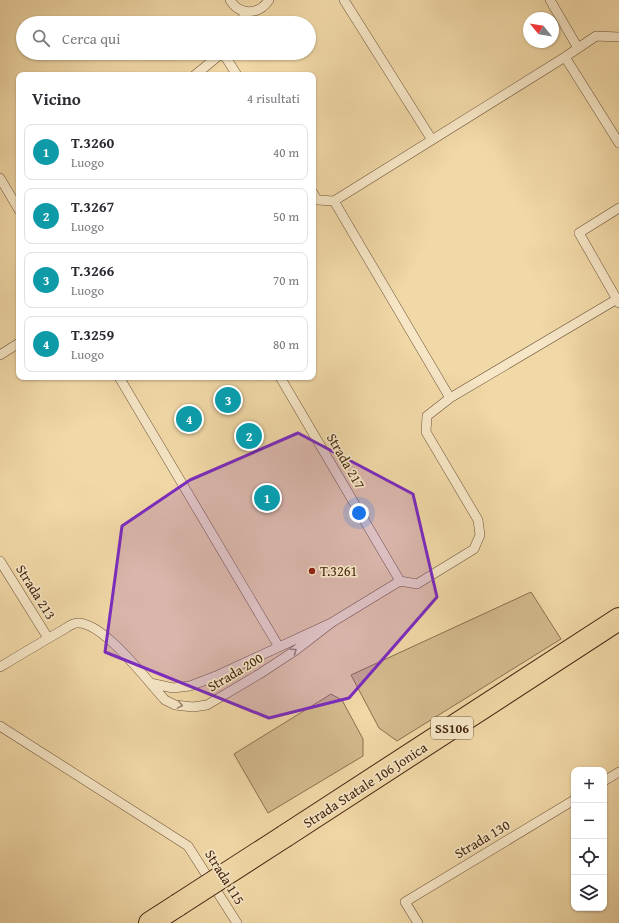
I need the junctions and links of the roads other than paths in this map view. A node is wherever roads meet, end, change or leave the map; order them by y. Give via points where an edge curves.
1 (230, 0) edge
2 (269, 0) edge
3 (344, 0) edge
4 (550, 0) edge
5 (245, 11) junction
6 (244, 16) edge
7 (619, 38) edge
8 (578, 48) junction
9 (565, 57) junction
10 (214, 60) edge
11 (228, 60) edge
12 (198, 72) edge
13 (236, 72) edge
14 (432, 140) junction
15 (619, 143) edge
16 (0, 178) edge
17 (316, 198) edge
18 (334, 201) junction
19 (16, 205) edge
20 (619, 208) edge
21 (618, 301) edge
22 (16, 345) edge
23 (0, 355) edge
24 (121, 380) edge
25 (282, 380) edge
26 (450, 398) junction
27 (0, 561) edge
28 (400, 581) junction
29 (619, 619) edge
30 (331, 623) junction
31 (48, 638) junction
32 (279, 647) junction
33 (0, 667) edge
34 (150, 683) junction
35 (0, 726) edge
36 (619, 772) edge
37 (607, 779) edge
38 (571, 802) edge
39 (150, 923) edge
40 (237, 923) edge
41 (418, 923) edge

1 - 5 lane via 238,9
2 - 5 lane via 259,10
3 - 14 lane
4 - 8 lane
5 - 6 lane
7 - 8 lane via 596,36
8 - 9 lane
9 - 14 lane
9 - 15 lane
10 - 12 lane
11 - 13 lane
14 - 18 lane
16 - 19 lane
17 - 18 lane
18 - 26 lane
20 - 21 lane via 579,234
21 - 26 lane
22 - 23 lane
24 - 32 lane
25 - 28 lane, Strada 217
26 - 28 lane via 427,416 426,432 478,520 480,535 474,549 417,584
27 - 31 lane, Strada 213
28 - 30 lane, Strada 200
29 - 39 main road, Strada Statale 106 Jonica / SS106, bridge
30 - 32 lane, Strada 200
34 -> 30 lane, Strada 200 via 165,700 175,705 207,705 290,654
31 - 33 lane, Strada 200
31 - 34 lane, Strada 200 via 76,623 87,624 113,642
32 - 34 lane, Strada 200 via 190,686 173,688
35 - 40 lane, Strada 115 via 188,846
36 - 37 lane
38 - 41 lane, Strada 130 via 405,902

